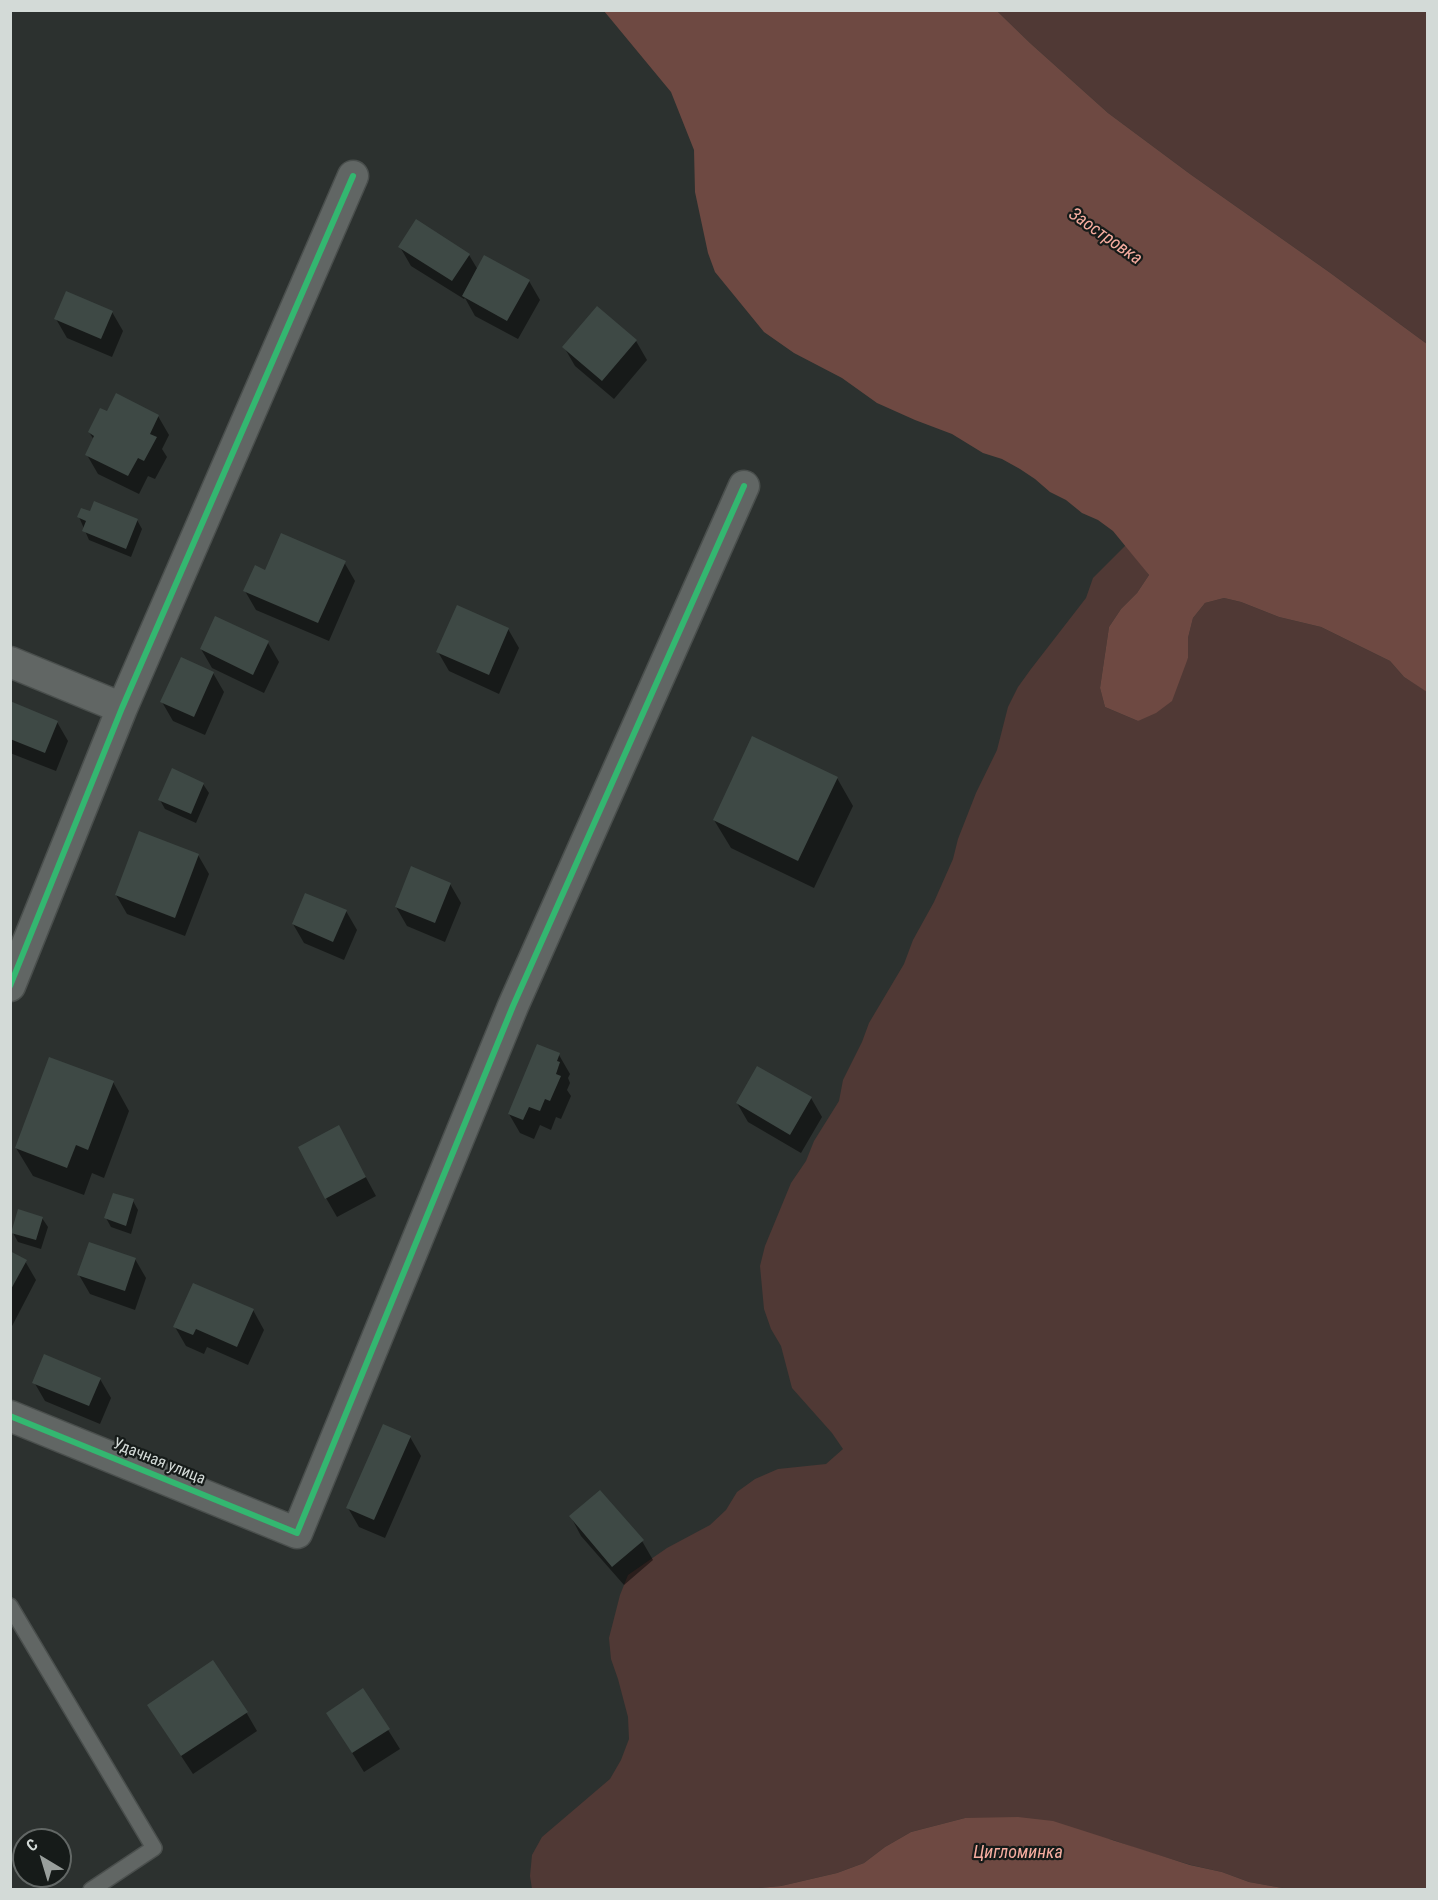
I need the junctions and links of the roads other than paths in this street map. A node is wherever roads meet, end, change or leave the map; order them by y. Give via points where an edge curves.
1 (353, 176) dead end
2 (744, 486) dead end
3 (10, 662) edge
4 (122, 708) junction
5 (10, 986) edge
6 (10, 1416) edge
7 (10, 1606) edge
8 (91, 1890) edge

1 - 4 street
2 - 6 street, Удачная улица via 513,1006 297,1533
3 - 4 street
4 - 5 street
7 - 8 lane via 154,1848

